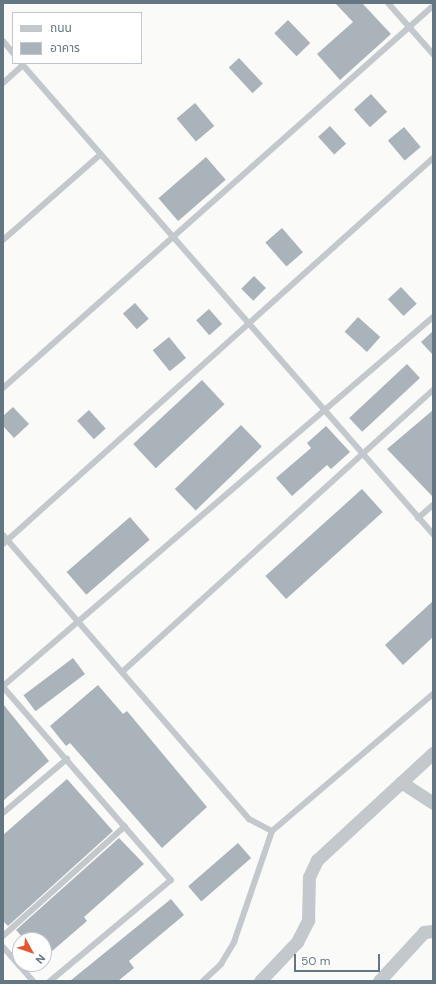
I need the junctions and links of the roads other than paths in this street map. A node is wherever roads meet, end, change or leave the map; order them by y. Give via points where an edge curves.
1 (388, 3) edge
2 (433, 6) edge
3 (409, 27) junction
4 (3, 41) edge
5 (12, 52) edge
6 (433, 54) edge
7 (22, 64) edge
8 (3, 83) edge
9 (100, 154) junction
10 (433, 158) edge
11 (173, 237) junction
12 (3, 240) edge
13 (433, 317) edge
14 (249, 324) junction
15 (3, 388) edge
16 (433, 390) edge
17 (326, 411) junction
18 (363, 454) junction
19 (433, 505) edge
20 (418, 518) junction
21 (433, 534) edge
22 (3, 535) edge
23 (5, 542) edge
24 (80, 623) junction
25 (122, 672) junction
26 (3, 686) edge
27 (433, 694) edge
28 (433, 753) edge
29 (66, 759) junction
30 (401, 782) junction
31 (433, 803) edge
32 (3, 813) edge
33 (125, 826) junction
34 (272, 831) junction
35 (433, 922) edge
36 (429, 931) edge
37 (3, 936) edge
38 (3, 947) edge
39 (33, 981) edge
40 (50, 981) edge
41 (203, 981) edge
42 (260, 981) edge
43 (379, 981) edge

1 - 3 lane
2 - 3 lane
3 - 6 lane
3 - 11 lane
4 - 5 lane
7 - 8 lane
7 - 9 lane
9 - 11 lane
9 - 12 lane
10 - 14 lane
11 - 14 lane
11 - 15 lane
13 - 17 lane
14 - 17 lane
14 - 23 lane
16 - 18 lane
17 - 18 lane
17 - 24 lane
18 - 20 lane
18 - 25 lane
19 - 20 lane
20 - 21 lane
22 - 23 lane
23 - 24 lane
24 - 25 lane
24 - 26 lane
25 - 34 lane via 250,819
26 - 29 lane
27 - 34 lane
28 - 30 street
29 - 32 lane
29 - 33 lane
30 - 31 street
30 - 42 street via 317,860 309,877 308,920 297,942
33 - 37 lane
33 - 40 lane via 171,880
34 - 41 lane via 234,942 221,964
35 - 36 street
36 - 43 street
38 - 39 lane

